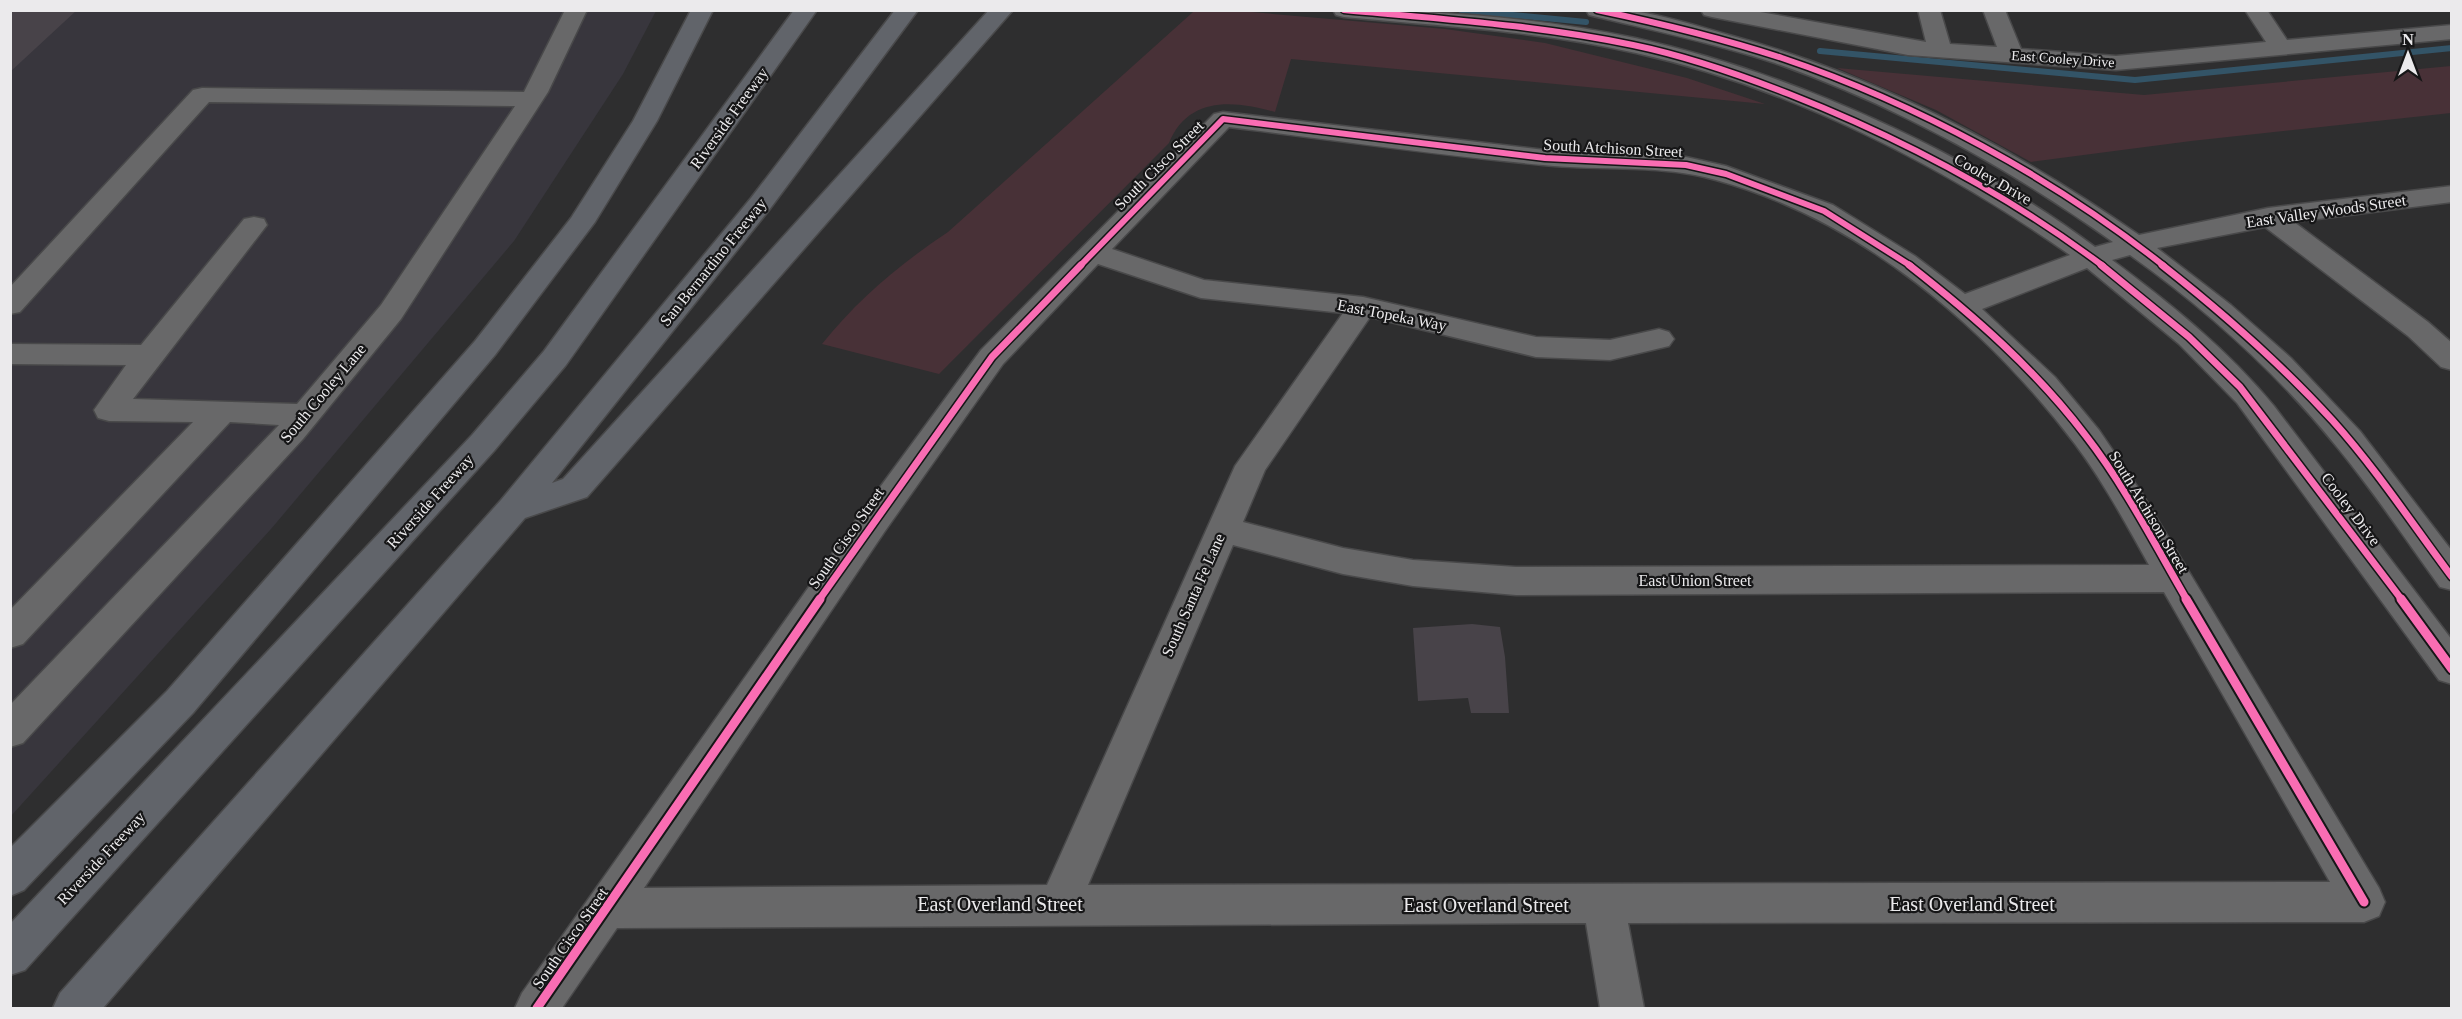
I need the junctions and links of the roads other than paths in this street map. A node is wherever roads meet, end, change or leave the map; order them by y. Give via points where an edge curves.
1 (576, 10) edge
2 (702, 10) edge
3 (806, 10) edge
4 (1002, 10) edge
5 (1344, 10) edge
6 (1597, 10) edge
7 (1712, 10) edge
8 (1929, 10) edge
9 (1994, 10) edge
10 (2256, 10) edge
11 (906, 12) edge
12 (1792, 27) junction
13 (2451, 33) edge
14 (2281, 48) junction
15 (1940, 50) junction
16 (1760, 51) junction
17 (2012, 56) junction
18 (1732, 73) junction
19 (531, 99) junction
20 (1223, 119) joint
21 (2451, 194) edge
22 (2268, 216) junction
23 (254, 225) dead end
24 (2137, 246) junction
25 (1092, 252) junction
26 (2093, 256) junction
27 (10, 305) edge
28 (1363, 306) junction
29 (1962, 306) junction
30 (1659, 339) dead end
31 (10, 354) edge
32 (148, 355) junction
33 (2451, 360) edge
34 (222, 411) junction
35 (305, 415) junction
36 (513, 509) junction
37 (1222, 529) junction
38 (2451, 577) edge
39 (2173, 578) junction
40 (10, 634) edge
41 (2451, 669) edge
42 (10, 731) edge
43 (10, 878) edge
44 (2364, 902) joint
45 (1059, 904) junction
46 (1604, 905) junction
47 (607, 908) junction
48 (10, 955) edge
49 (75, 1008) edge
50 (537, 1008) edge
51 (1622, 1008) edge

1 - 19 street, South Cooley Lane
2 - 43 highway via 645,121 582,222 485,348 180,702
3 - 48 highway, Riverside Freeway via 604,291 526,392
4 - 36 highway via 575,488
5 - 18 street, Cooley Drive via 1574,35 1634,46
6 - 16 street, Cooley Drive
7 - 12 street, East Cooley Drive
8 - 15 street
9 - 17 street
10 - 14 street
11 - 36 highway, San Bernardino Freeway via 767,195
12 - 15 street, East Cooley Drive
12 - 16 street
13 - 14 street, East Cooley Drive
14 - 17 street, East Cooley Drive via 2116,63
15 - 17 street, East Cooley Drive
16 - 18 street
16 - 24 street, Cooley Drive via 1808,67 1924,118 2024,173
18 - 26 street, Cooley Drive via 1886,134 1994,192
19 - 27 street via 202,95
19 - 35 street, South Cooley Lane via 391,312
20 - 25 street, South Cisco Street
20 - 29 street, South Atchison Street via 1545,158 1686,165 1726,174 1824,211 1905,262
21 - 22 street, East Valley Woods Street
22 - 24 street, East Valley Woods Street
22 - 33 street via 2401,316
23 - 32 street
24 - 26 street, East Valley Woods Street
24 - 38 street, Cooley Drive via 2235,324 2333,422
25 - 28 street, East Topeka Way via 1201,289
25 - 47 street, South Cisco Street via 992,357 873,522
26 - 29 street, East Valley Woods Street
26 - 41 street, Cooley Drive via 2177,324 2243,390 2340,515
28 - 30 street, East Topeka Way via 1536,346 1610,350
28 - 37 street, South Santa Fe Lane via 1251,466
29 - 39 street, South Atchison Street via 2044,384 2088,438
31 - 32 street
32 - 34 street via 109,410
34 - 35 street
34 - 40 street
35 - 42 street, South Cooley Lane
36 - 49 highway
37 - 39 street, East Union Street via 1355,563 1413,573 1516,581
37 - 45 street, South Santa Fe Lane
39 - 44 street, South Atchison Street
44 - 46 street, East Overland Street
45 - 46 street, East Overland Street
45 - 47 street, East Overland Street
46 - 51 street
47 - 50 street, South Cisco Street

